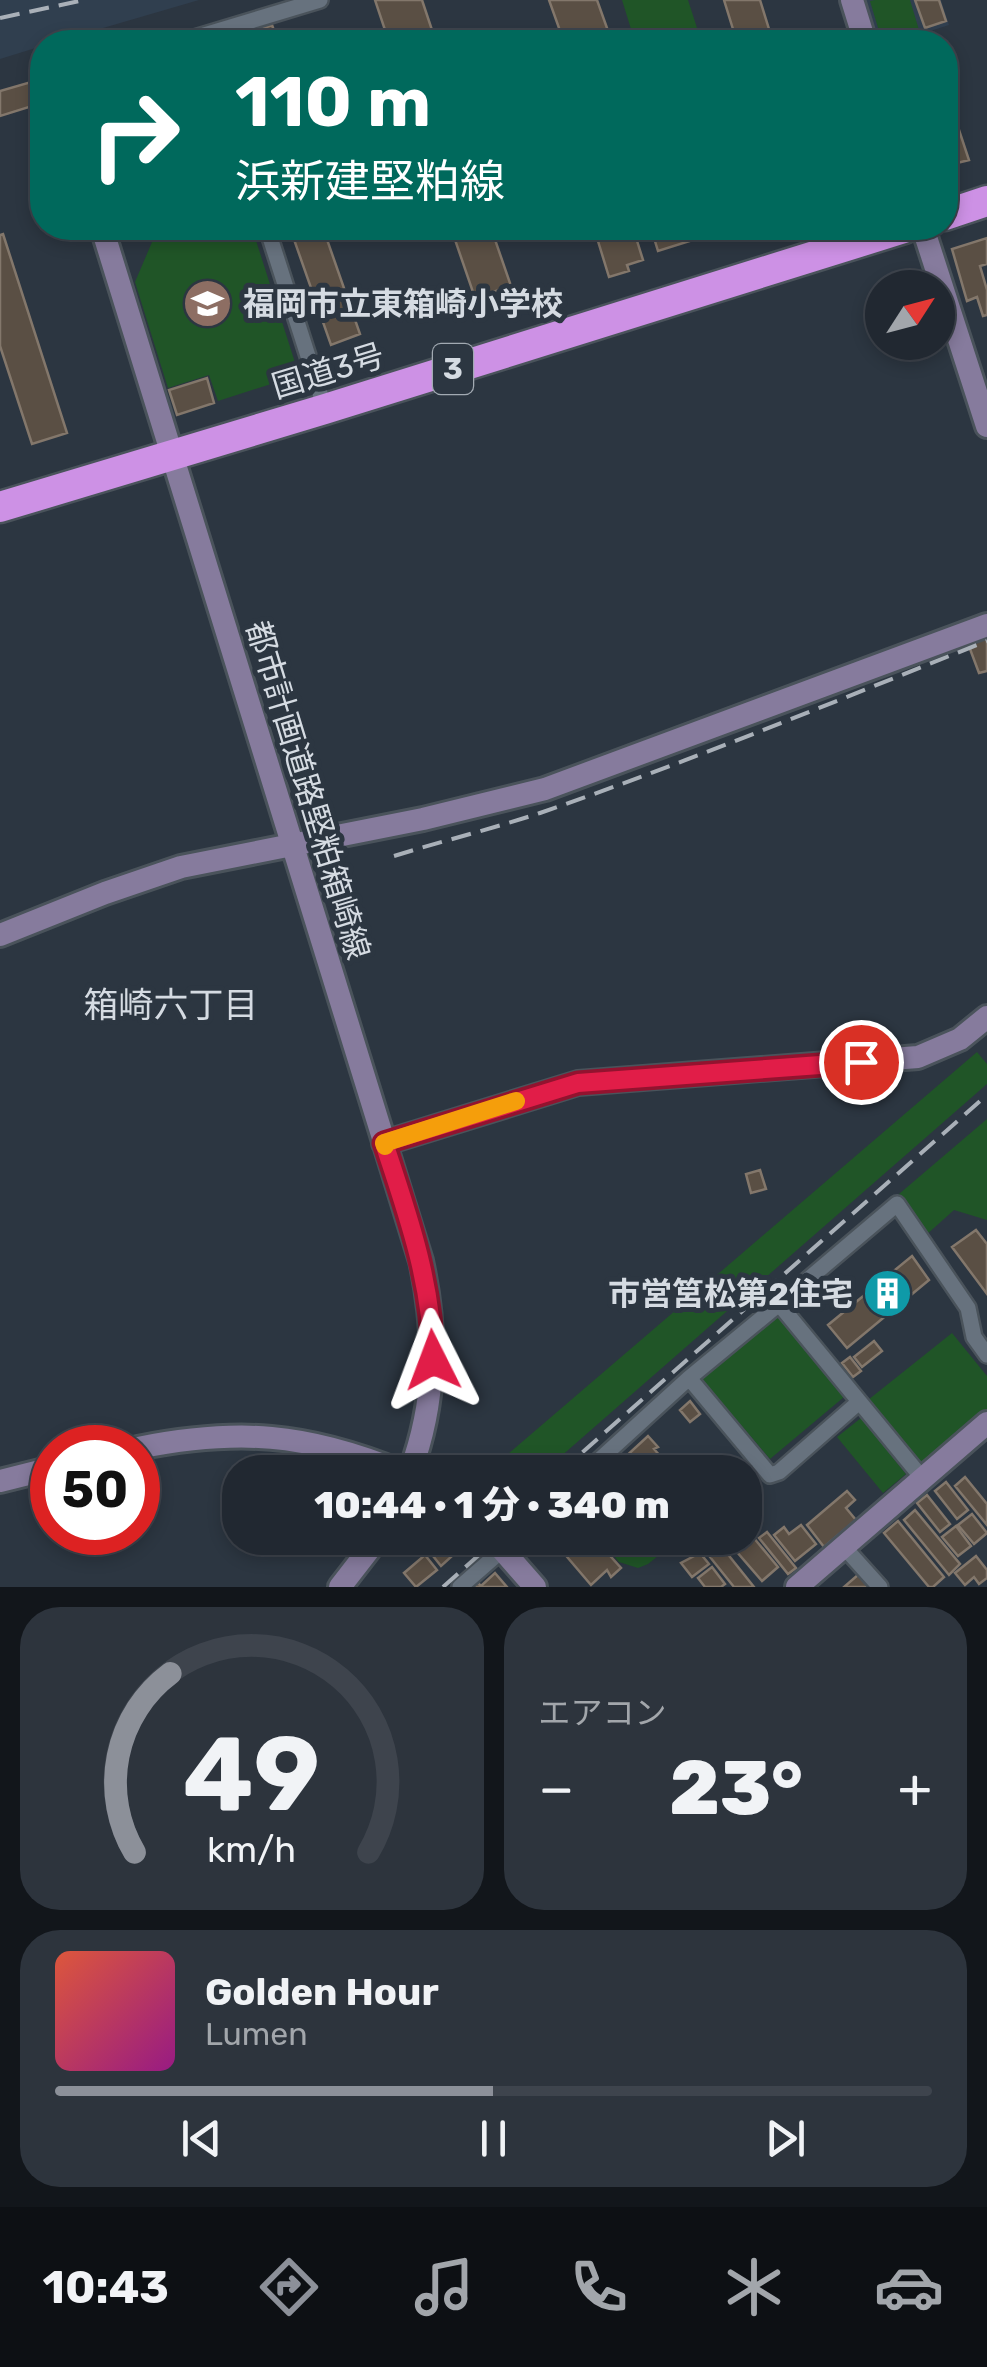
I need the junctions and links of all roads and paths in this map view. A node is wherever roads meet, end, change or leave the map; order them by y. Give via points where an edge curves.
1 (320, 0) edge
2 (852, 0) edge
3 (233, 30) edge
4 (862, 30) edge
5 (987, 201) edge
6 (958, 211) edge
7 (106, 240) edge
8 (271, 240) edge
9 (866, 240) edge
10 (928, 240) edge
11 (325, 410) junction
12 (987, 426) edge
13 (171, 456) junction
14 (0, 507) edge
15 (987, 624) edge
16 (291, 844) junction
17 (0, 935) edge
18 (987, 1017) edge
19 (384, 1143) junction
20 (779, 1304) junction
21 (987, 1355) edge
22 (688, 1378) junction
23 (860, 1402) junction
24 (987, 1423) edge
25 (160, 1444) edge
26 (352, 1455) edge
27 (415, 1455) edge
28 (604, 1455) edge
29 (30, 1474) edge
30 (923, 1479) junction
31 (0, 1481) edge
32 (844, 1547) junction
33 (365, 1555) edge
34 (491, 1555) edge
35 (513, 1555) edge
36 (340, 1587) edge
37 (460, 1587) edge
38 (535, 1587) edge
39 (797, 1587) edge
40 (880, 1587) edge

1 - 3 street
2 - 4 street
5 - 6 highway
7 - 13 street, 都市計画道路堅粕箱崎線
8 - 11 street
9 - 11 highway, 国道3号 / 3
10 - 12 street
11 - 13 highway, 国道3号 / 3
13 - 14 highway, 国道3号 / 3
13 - 16 street, 都市計画道路堅粕箱崎線
15 - 16 street via 545,789
16 - 17 street via 154,875
16 - 19 street, 都市計画道路堅粕箱崎線
18 - 19 street via 960,1039 918,1057 578,1083
19 - 27 street, 都市計画道路堅粕箱崎線 via 422,1261 432,1328 427,1419
20 - 21 street via 897,1204 968,1308 974,1337
20 - 22 street
20 - 23 street
22 - 23 street via 770,1475
22 - 28 street
23 - 30 street
24 - 30 street
25 - 26 street via 232,1434
29 - 31 street
30 - 32 street
32 - 39 street
32 - 40 street
33 - 36 street
34 - 37 street
35 - 38 street

